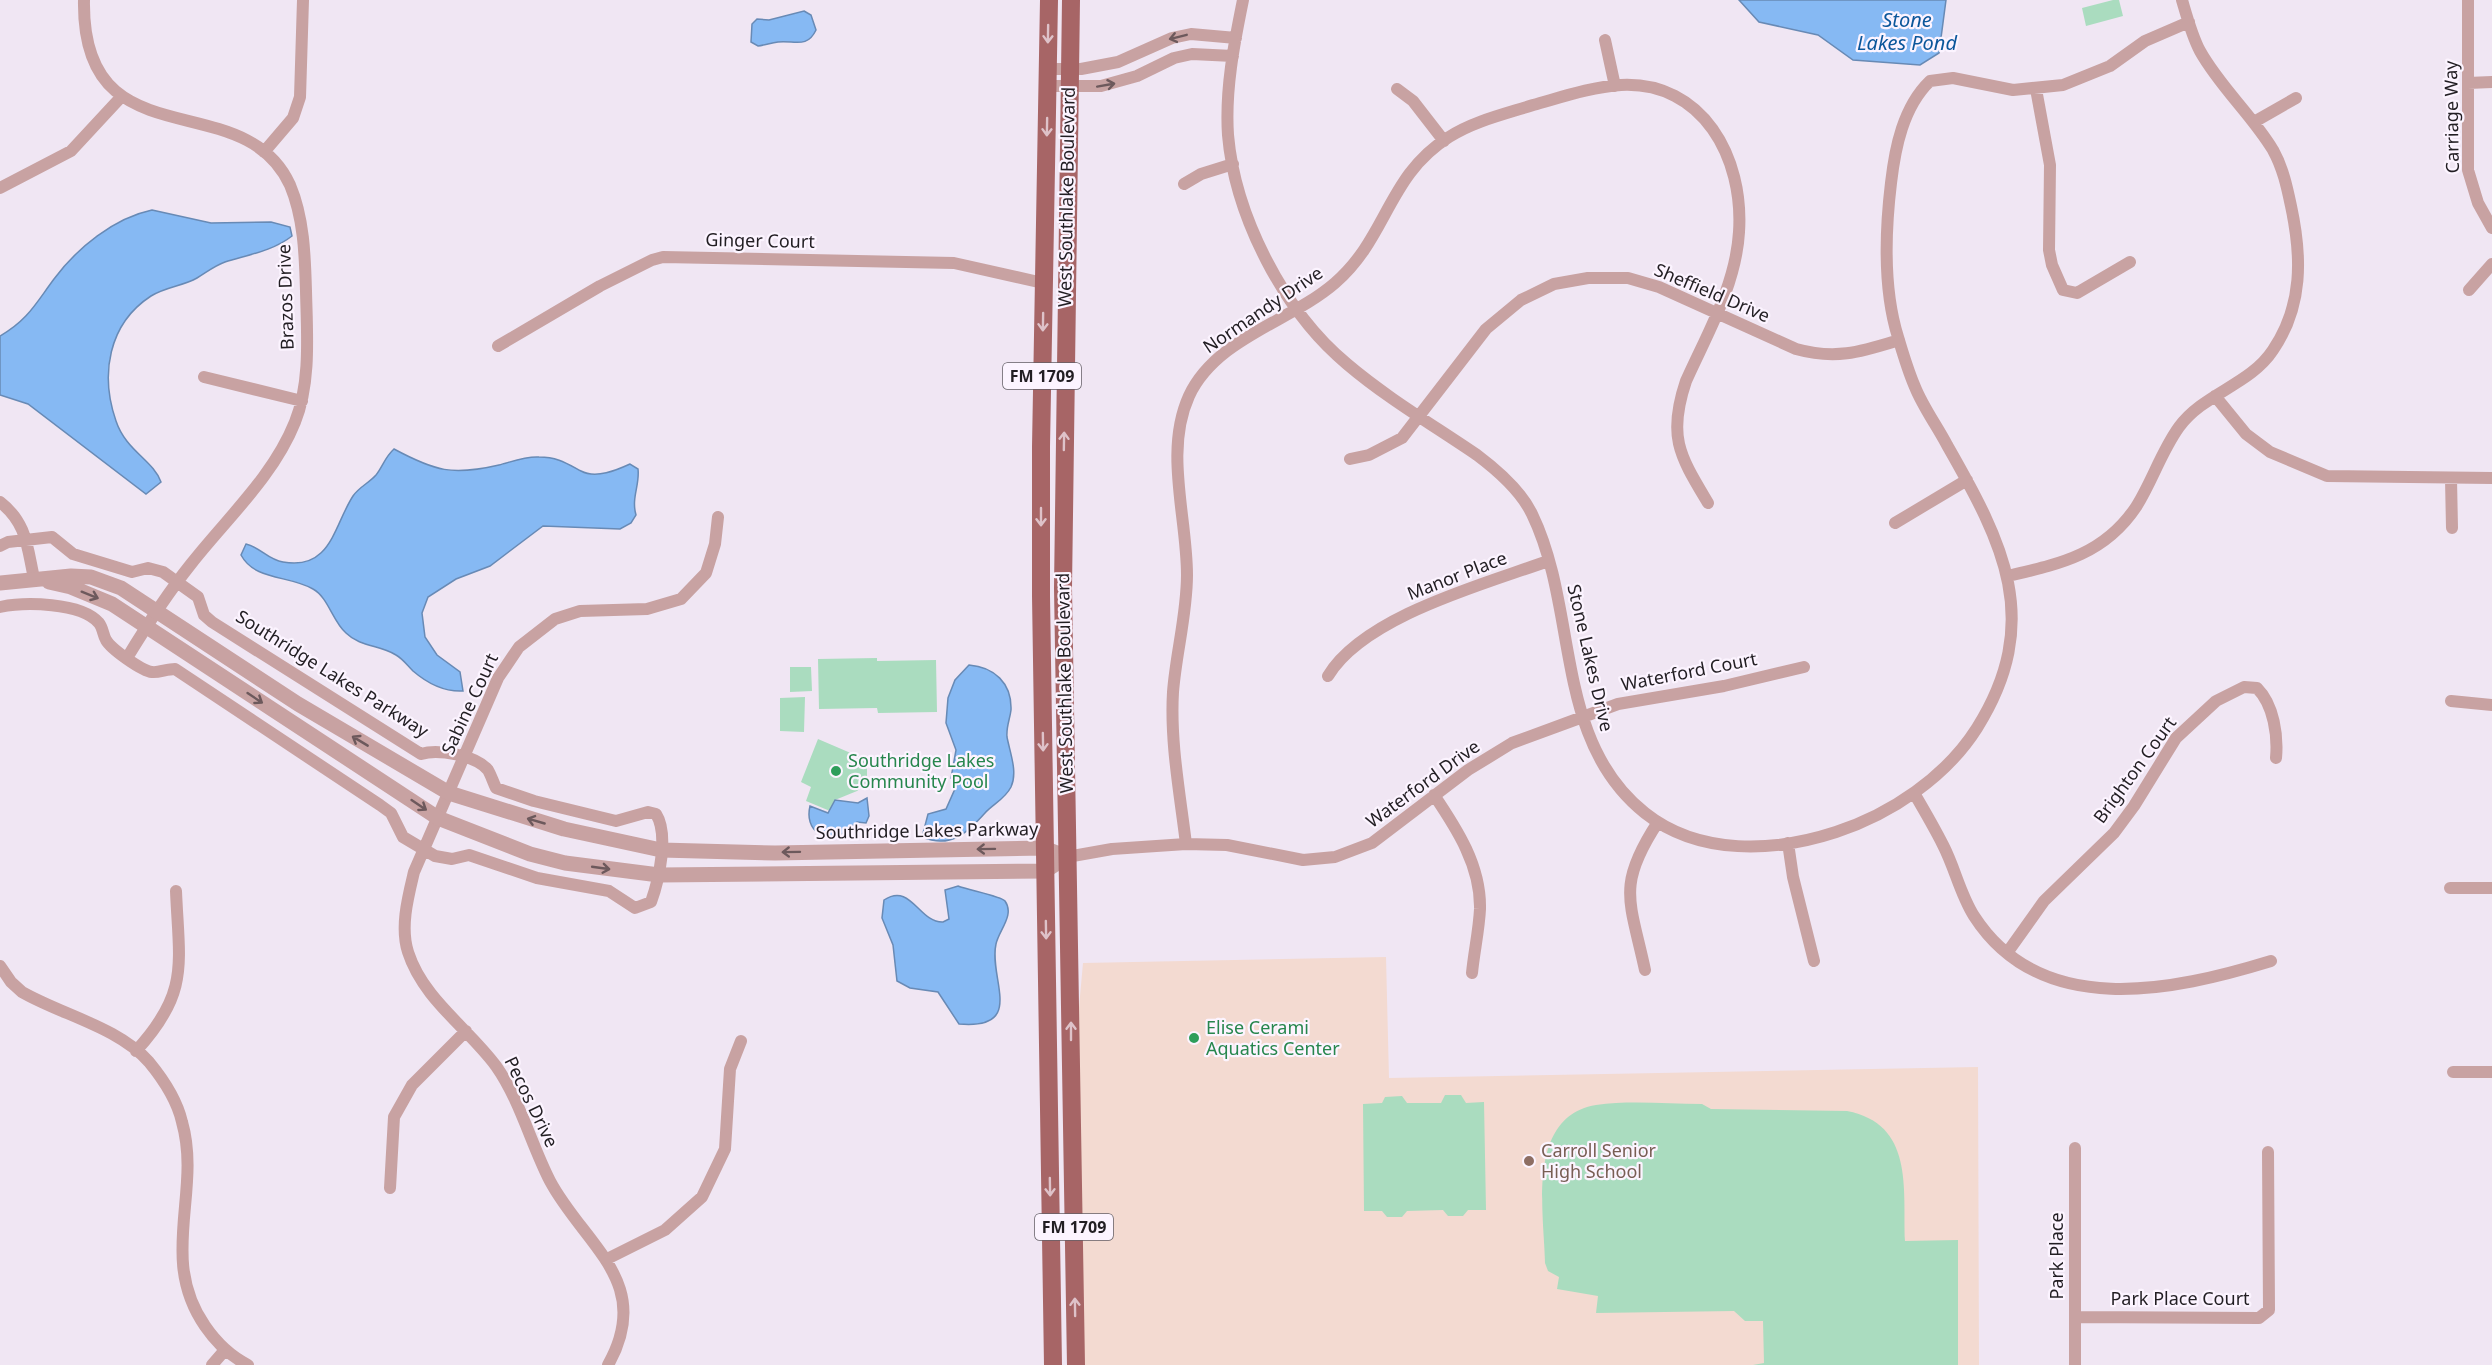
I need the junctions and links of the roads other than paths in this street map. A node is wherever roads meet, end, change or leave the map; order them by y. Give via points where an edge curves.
1 (84, 0) edge
2 (303, 0) edge
3 (1049, 0) edge
4 (1071, 0) edge
5 (1243, 0) edge
6 (2182, 0) edge
7 (2468, 0) edge
8 (2189, 22) junction
9 (1236, 38) junction
10 (1605, 40) dead end
11 (1233, 56) junction
12 (1070, 69) junction
13 (1048, 77) junction
14 (2468, 82) junction
15 (2492, 82) edge
16 (1615, 86) junction
17 (1069, 87) junction
18 (1397, 89) dead end
19 (2036, 89) junction
20 (122, 96) junction
21 (2296, 98) dead end
22 (2254, 122) junction
23 (1444, 141) junction
24 (264, 152) junction
25 (1233, 164) junction
26 (1184, 184) dead end
27 (0, 188) edge
28 (2492, 228) edge
29 (2130, 262) dead end
30 (2492, 264) edge
31 (1043, 283) junction
32 (2469, 290) dead end
33 (1297, 309) junction
34 (1716, 313) junction
35 (1899, 340) junction
36 (498, 346) dead end
37 (204, 377) dead end
38 (2215, 396) junction
39 (302, 401) junction
40 (1420, 416) junction
41 (1350, 459) dead end
42 (2492, 478) edge
43 (2451, 479) junction
44 (1967, 480) junction
45 (0, 502) edge
46 (1707, 503) dead end
47 (718, 517) dead end
48 (1895, 523) dead end
49 (2452, 528) dead end
50 (26, 539) junction
51 (0, 546) edge
52 (1548, 561) junction
53 (2008, 576) junction
54 (34, 578) junction
55 (177, 582) junction
56 (0, 583) edge
57 (0, 607) edge
58 (157, 609) junction
59 (146, 627) junction
60 (127, 658) junction
61 (1804, 667) dead end
62 (1328, 676) dead end
63 (2451, 701) dead end
64 (2492, 705) edge
65 (1581, 716) junction
66 (465, 758) junction
67 (2276, 758) dead end
68 (1914, 793) junction
69 (449, 794) junction
70 (1434, 795) junction
71 (438, 818) junction
72 (1658, 822) junction
73 (1788, 843) junction
74 (1186, 844) junction
75 (1044, 848) junction
76 (424, 850) junction
77 (661, 850) junction
78 (1067, 857) junction
79 (1045, 871) junction
80 (658, 875) junction
81 (2450, 888) dead end
82 (2492, 888) edge
83 (176, 891) dead end
84 (2007, 953) junction
85 (1814, 961) dead end
86 (2271, 961) dead end
87 (0, 966) edge
88 (1645, 970) dead end
89 (1472, 973) dead end
90 (466, 1031) junction
91 (741, 1041) dead end
92 (136, 1051) junction
93 (2492, 1071) edge
94 (2453, 1072) dead end
95 (2075, 1148) dead end
96 (2268, 1152) dead end
97 (390, 1188) dead end
98 (608, 1259) junction
99 (2075, 1317) junction
100 (225, 1350) junction
101 (212, 1365) edge
102 (248, 1365) edge
103 (608, 1365) edge
104 (1053, 1365) edge
105 (1076, 1365) edge
106 (2075, 1365) edge

1 - 20 street, Brazos Drive via 83,22 90,55 98,72
2 - 24 street via 298,106 287,126
3 -> 13 main road, West Southlake Boulevard / FM 1709
4 - 12 main road, West Southlake Boulevard / FM 1709
5 - 9 street, Stone Lakes Drive
6 - 8 street
7 - 14 street, Carriage Way
8 - 19 street, Stone Lakes Drive via 2145,41 2087,77
8 - 22 street via 2199,50
9 - 11 street, Stone Lakes Drive
9 -> 12 street via 1191,34 1118,62
10 - 16 street
17 -> 11 street via 1119,82 1183,56
11 - 25 street, Stone Lakes Drive via 1228,134
12 - 13 street
12 - 17 main road, West Southlake Boulevard / FM 1709
13 - 17 street
13 -> 31 main road, West Southlake Boulevard / FM 1709
14 - 15 street
14 - 28 street, Carriage Way via 2468,170 2478,204
16 - 23 street, Normandy Drive via 1488,119
16 - 34 street, Normandy Drive via 1653,88 1679,97 1701,115 1727,150 1739,232 1731,278
78 -> 17 main road, West Southlake Boulevard / FM 1709 via 1063,577
18 - 23 street via 1413,101
19 - 29 street via 2050,165 2049,250 2063,290 2077,293
19 - 35 street, Stone Lakes Drive via 2013,90 1939,78 1923,87 1907,116 1894,153 1888,204 1888,291
20 - 24 street, Brazos Drive via 151,112 229,132
20 - 27 street via 70,151
21 - 22 street
22 - 38 street via 2274,152 2284,177 2300,258 2297,289 2285,331 2272,352 2260,367
23 - 33 street, Normandy Drive via 1405,177 1360,258 1325,291
24 - 39 street, Brazos Drive via 289,183 299,209 305,257 307,339
25 - 26 street
25 - 33 street, Stone Lakes Drive via 1258,242
30 - 32 street
31 - 36 street, Ginger Court via 954,263 663,258 600,286
31 -> 75 main road, West Southlake Boulevard / FM 1709
33 - 40 street, Stone Lakes Drive via 1345,363
33 - 74 street, Normandy Drive via 1252,334 1213,364 1189,397 1178,430 1187,575 1173,697
34 - 35 street, Sheffield Drive via 1796,349 1817,354 1837,356
34 - 40 street, Sheffield Drive via 1659,287 1628,278 1588,278 1554,284 1521,300 1486,328
34 - 46 street, Normandy Drive via 1686,381 1676,429 1681,458
35 - 44 street, Stone Lakes Drive via 1916,389
37 - 39 street
38 - 43 street via 2246,434 2270,452 2318,472 2360,478
38 - 53 street via 2181,425 2136,507 2112,534 2079,557
39 - 55 street, Brazos Drive via 274,461
40 - 41 street, Sheffield Drive via 1393,445
40 - 52 street, Stone Lakes Drive via 1494,468 1524,501 1533,515
42 - 43 street
43 - 49 street
44 - 48 street
44 - 53 street, Stone Lakes Drive via 1989,521
45 - 50 street via 18,517
47 - 66 street, Sabine Court via 706,573 681,600 647,609 580,611 555,620 531,636 498,678
50 - 51 street, Southridge Lakes Parkway
50 - 54 street
50 - 55 street, Southridge Lakes Parkway via 52,537 73,554 132,572 157,569
52 - 62 street, Manor Place via 1432,603 1397,621 1346,652
52 - 65 street, Stone Lakes Drive
53 - 68 street, Stone Lakes Drive via 2011,640 1996,695 1962,748
54 - 56 street, Southridge Lakes Parkway
54 - 58 street, Southridge Lakes Parkway via 91,577 121,588
54 -> 59 street, Southridge Lakes Parkway via 71,587 112,604
55 - 58 street, Brazos Drive
55 - 66 street, Southridge Lakes Parkway via 198,597 204,615 212,622 400,743 421,754 439,750
57 - 60 street, Southridge Lakes Parkway via 34,604 76,611 99,623 107,641
58 - 59 street, Brazos Drive
69 -> 58 street, Southridge Lakes Parkway via 298,704
59 - 60 street, Brazos Drive
59 -> 71 street, Southridge Lakes Parkway
60 - 76 street, Southridge Lakes Parkway via 152,673 175,669 380,805 391,813 403,837
61 - 65 street, Waterford Court via 1725,686 1618,704
63 - 64 street
65 - 70 street, Waterford Drive via 1512,743
65 - 72 street, Stone Lakes Drive via 1606,771 1632,802
66 - 69 street, Sabine Court
66 - 77 street, Southridge Lakes Parkway via 488,771 496,788 534,801 616,822 648,812 656,814 663,834
67 - 84 street, Brighton Court via 2276,731 2260,692 2252,686 2244,687 2216,701 2176,738 2114,833 2044,901
68 - 73 street, Stone Lakes Drive via 1842,830
68 - 84 street via 1944,847 1974,916
69 - 71 street, Pecos Drive
77 -> 69 street, Southridge Lakes Parkway via 596,838
70 - 74 street, Waterford Drive via 1372,843 1335,857 1303,860 1227,845
70 - 89 street via 1455,825 1476,874 1480,909
71 - 76 street, Pecos Drive
71 -> 80 street, Southridge Lakes Parkway via 530,854 565,863
72 - 73 street, Stone Lakes Drive via 1685,835 1726,846
72 - 88 street via 1638,852 1628,884
73 - 85 street
74 - 78 street, Waterford Drive via 1112,849
75 -> 77 street, Southridge Lakes Parkway via 775,853
75 - 78 street, Southridge Lakes Parkway
75 - 79 main road, West Southlake Boulevard / FM 1709
76 - 80 street, Southridge Lakes Parkway via 443,859 469,855 537,878 609,891 635,908 651,902
76 - 90 street, Pecos Drive via 408,893 404,933 407,949 429,992
77 - 80 street, Southridge Lakes Parkway
78 - 79 street
105 -> 78 main road, West Southlake Boulevard / FM 1709
79 - 80 street, Southridge Lakes Parkway
79 -> 104 main road, West Southlake Boulevard / FM 1709
81 - 82 street
83 - 92 street via 176,987 165,1016
84 - 86 street via 2028,968 2064,983 2113,989 2175,985
87 - 92 street via 22,992 104,1031
90 - 97 street via 412,1085 394,1117
90 - 98 street, Pecos Drive via 498,1069 552,1185
91 - 98 street via 730,1069 725,1149 702,1197 665,1230
92 - 100 street via 159,1075 183,1123 187,1165 181,1232 183,1277 197,1314
93 - 94 street
95 - 99 street, Park Place
96 - 99 street, Park Place Court via 2269,1310 2259,1318
98 - 103 street, Pecos Drive via 622,1301 620,1333
99 - 106 street, Park Place
100 - 101 street
100 - 102 street

